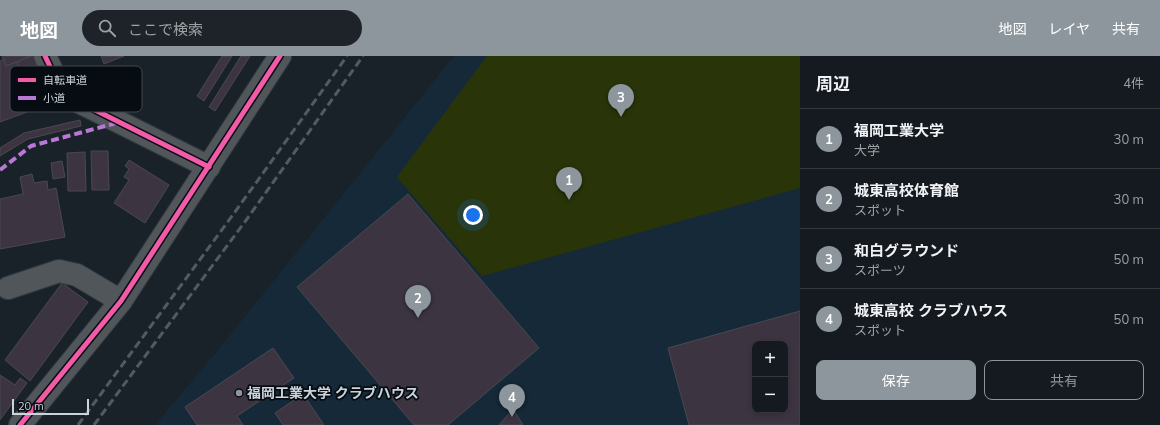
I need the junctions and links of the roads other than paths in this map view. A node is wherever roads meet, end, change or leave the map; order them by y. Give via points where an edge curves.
1 (45, 56) edge
2 (280, 56) edge
3 (50, 66) edge
4 (99, 112) edge
5 (209, 167) junction
6 (8, 288) dead end
7 (121, 301) junction
8 (20, 425) edge

1 - 3 street
2 - 5 street
4 - 5 street
5 - 7 street
6 - 7 street via 59,271 77,275
7 - 8 street

